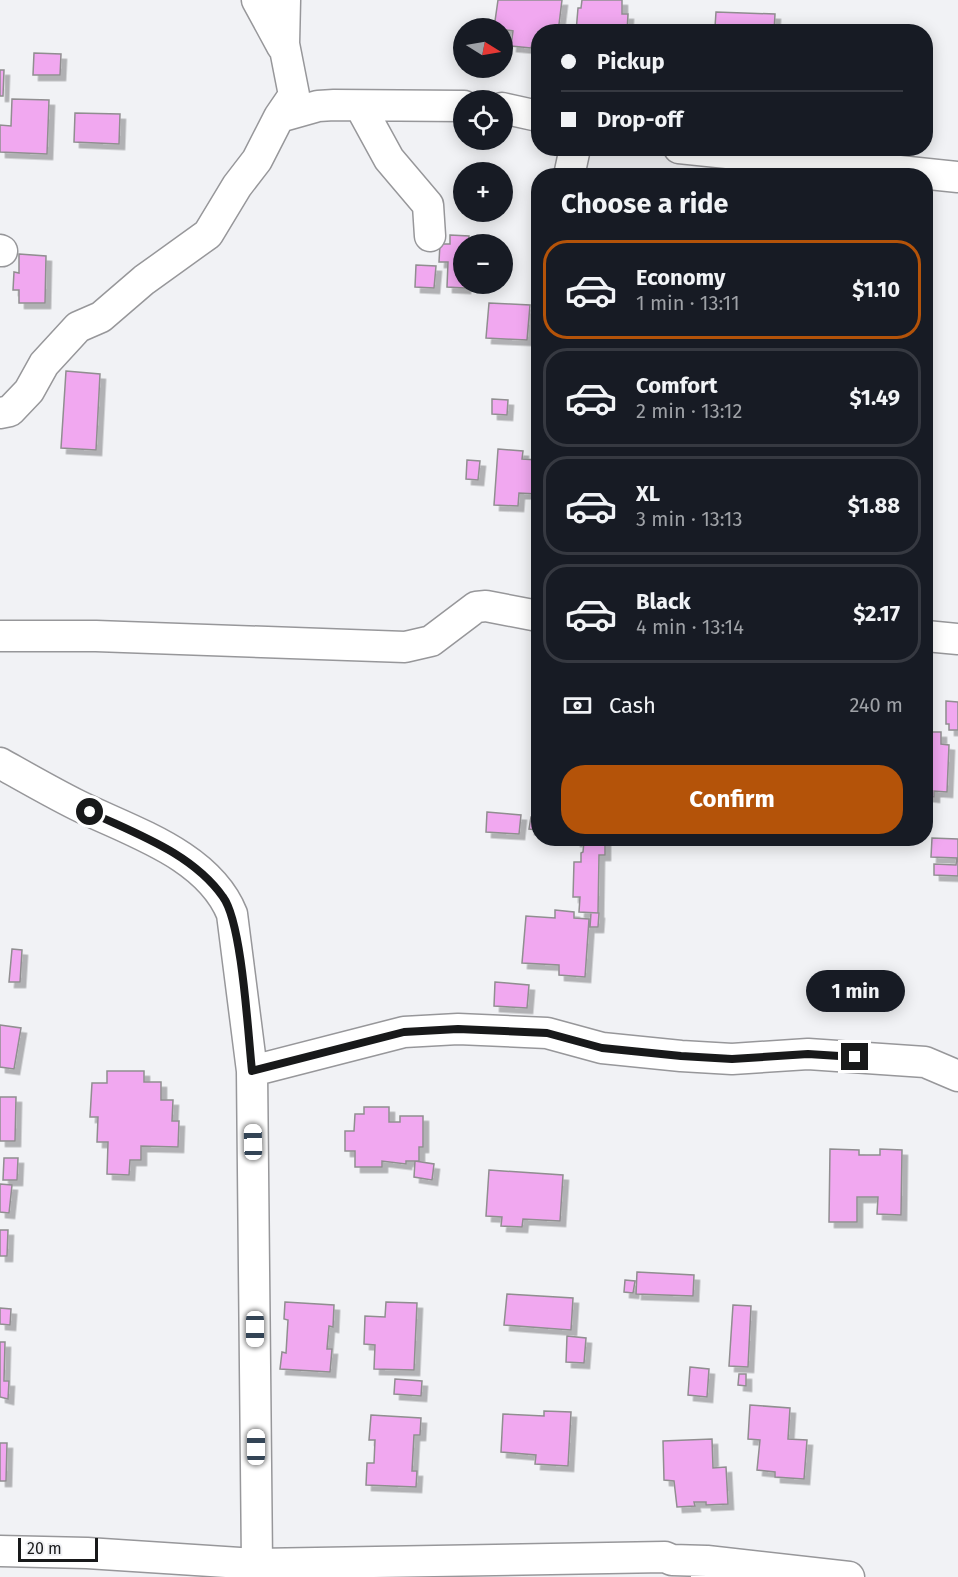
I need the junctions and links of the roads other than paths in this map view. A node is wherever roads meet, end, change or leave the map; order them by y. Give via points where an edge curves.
1 (257, 0) edge
2 (285, 0) edge
3 (286, 54) junction
4 (360, 106) junction
5 (453, 106) edge
6 (513, 110) edge
7 (531, 114) edge
8 (279, 117) junction
9 (756, 156) edge
10 (871, 168) edge
11 (933, 174) edge
12 (958, 177) edge
13 (430, 236) dead end
14 (0, 413) edge
15 (531, 615) edge
16 (0, 636) edge
17 (933, 637) edge
18 (958, 639) edge
19 (0, 763) edge
20 (252, 1071) junction
21 (958, 1076) edge
22 (0, 1551) edge
23 (257, 1564) junction
24 (87, 1565) edge
25 (595, 1567) edge
26 (706, 1569) edge
27 (849, 1577) edge

1 - 3 street
2 - 3 street
3 - 8 street via 294,95
4 - 5 street
4 - 8 street via 318,106
4 - 13 street via 388,159 428,206
6 - 7 street
8 - 14 street via 261,153 208,234 101,316 78,327 44,364 29,390 10,411
9 - 10 street
11 - 12 street
15 - 16 street via 476,607 430,641 405,647
17 - 18 street
19 - 20 street via 163,847 200,872 223,896 235,926
20 - 21 street via 404,1032 458,1029 547,1033 602,1048 681,1056 732,1059 808,1054 924,1062
20 - 23 street
22 - 24 street
23 - 24 street
23 - 25 street
25 - 26 street via 665,1557
26 - 27 street

